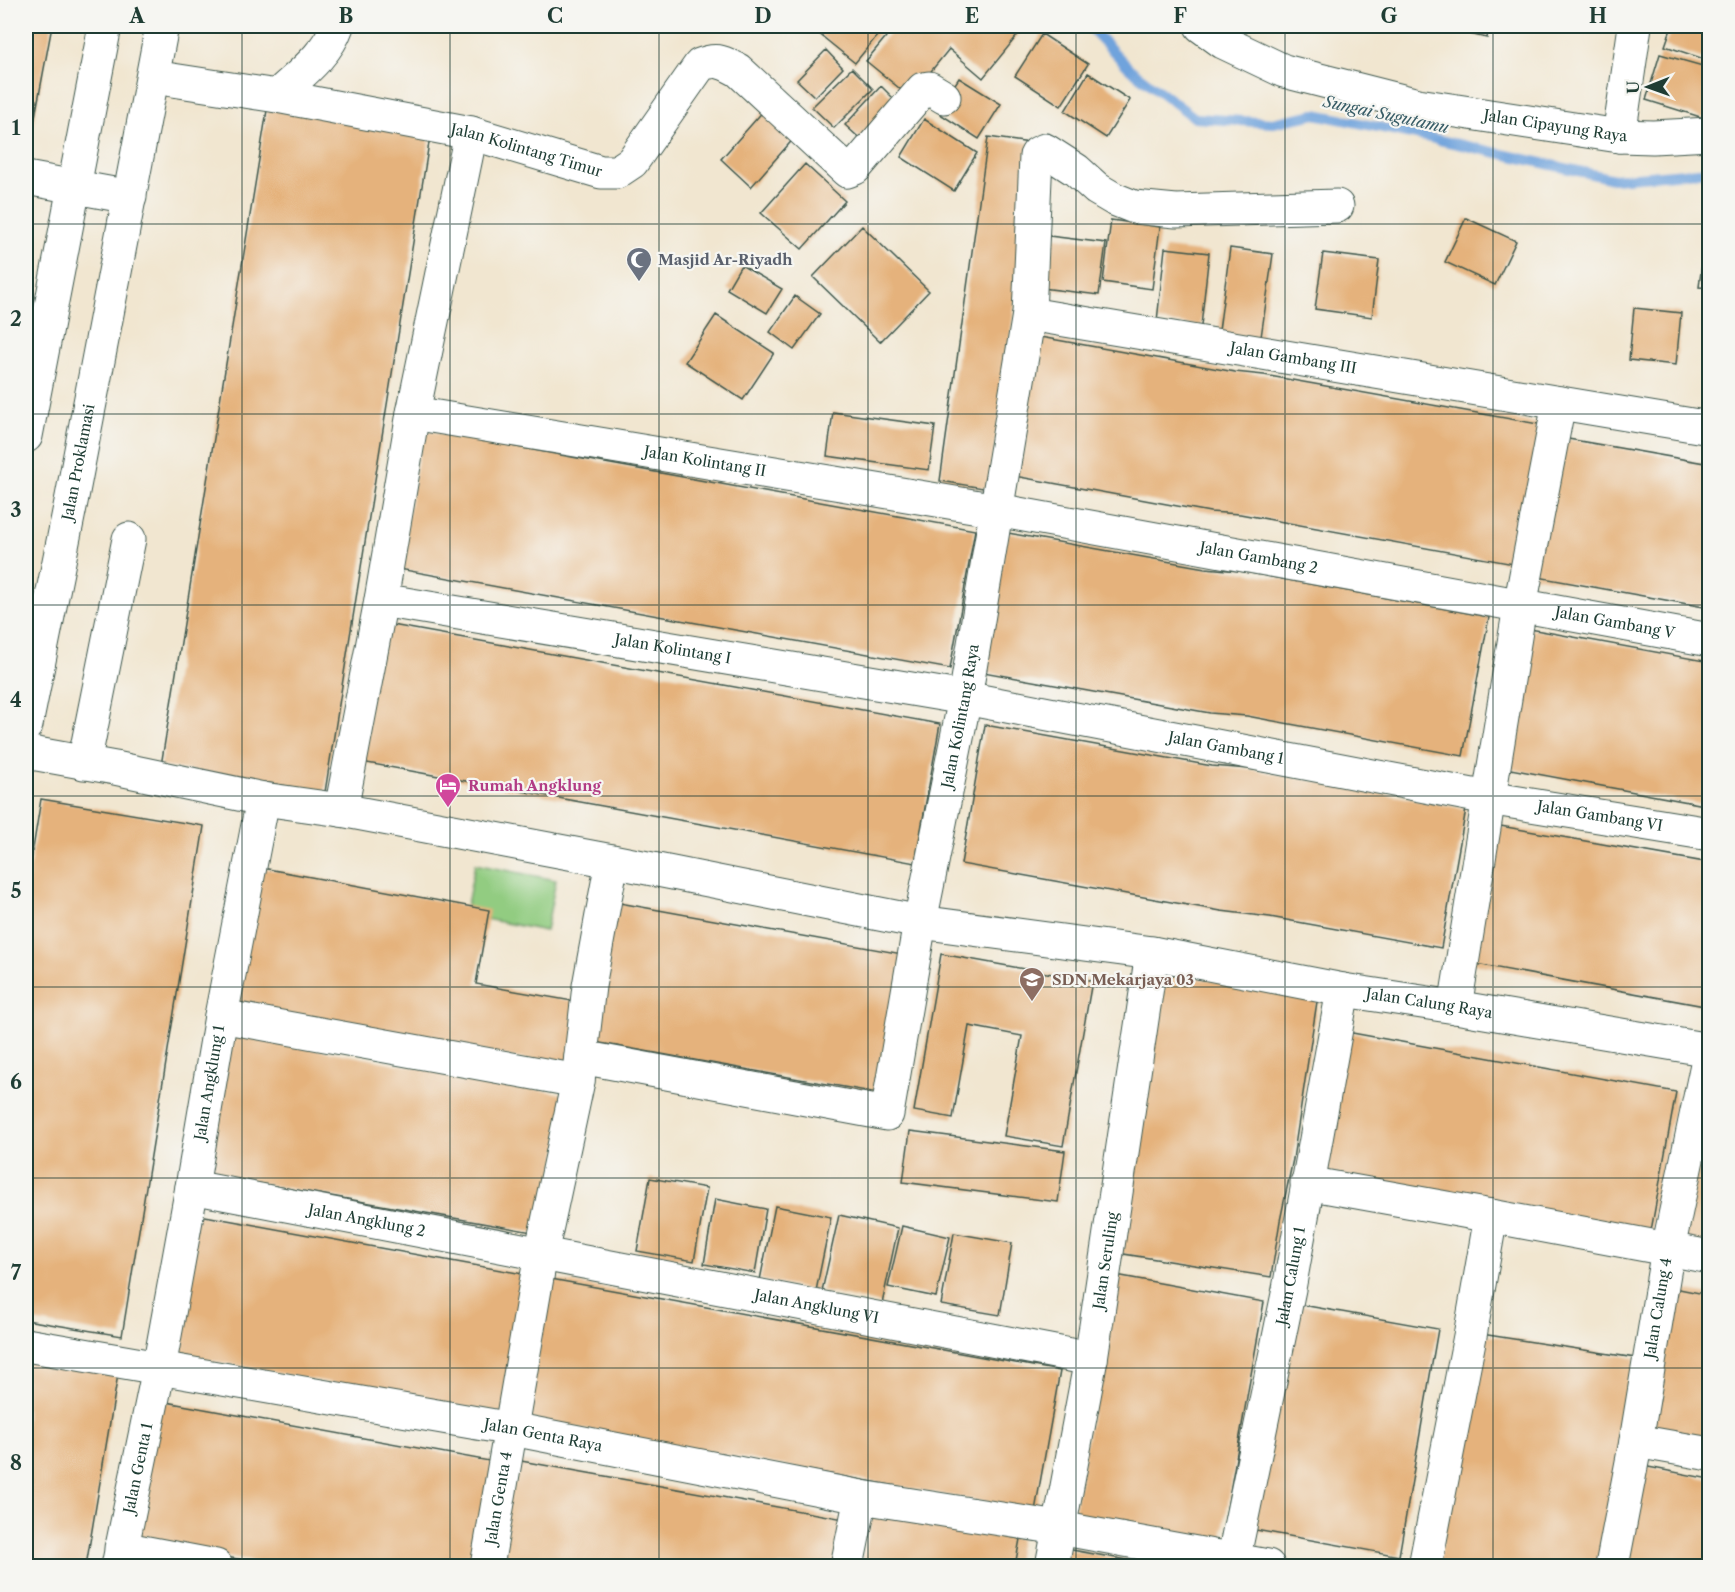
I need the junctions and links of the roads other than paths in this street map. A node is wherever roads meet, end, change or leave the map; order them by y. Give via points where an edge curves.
1 (105, 26) edge
2 (162, 26) edge
3 (337, 26) edge
4 (1635, 26) edge
5 (1217, 31) edge
6 (153, 76) junction
7 (277, 96) junction
8 (944, 97) dead end
9 (471, 133) junction
10 (1710, 134) edge
11 (1619, 136) junction
12 (26, 178) edge
13 (74, 186) junction
14 (130, 197) junction
15 (1337, 206) dead end
16 (1029, 314) junction
17 (1559, 403) junction
18 (413, 413) junction
19 (1710, 428) edge
20 (26, 436) edge
21 (997, 510) junction
22 (129, 539) dead end
23 (381, 600) junction
24 (1520, 606) junction
25 (1710, 640) edge
26 (965, 698) junction
27 (26, 725) edge
28 (26, 752) edge
29 (84, 763) junction
30 (1488, 798) junction
31 (263, 799) junction
32 (341, 810) junction
33 (1710, 834) edge
34 (612, 861) junction
35 (920, 922) junction
36 (1152, 953) junction
37 (1342, 990) junction
38 (1455, 1007) junction
39 (221, 1016) junction
40 (1710, 1050) edge
41 (579, 1069) junction
42 (1307, 1183) junction
43 (192, 1187) junction
44 (1491, 1215) junction
45 (1668, 1249) junction
46 (541, 1254) junction
47 (1710, 1257) edge
48 (26, 1345) edge
49 (1091, 1359) junction
50 (159, 1368) junction
51 (512, 1429) junction
52 (1636, 1441) junction
53 (1710, 1455) edge
54 (861, 1497) junction
55 (1059, 1528) junction
56 (120, 1557) edge
57 (1233, 1564) edge
58 (216, 1566) edge
59 (487, 1566) edge
60 (847, 1566) edge
61 (1052, 1566) edge
62 (1268, 1566) edge
63 (1425, 1566) edge
64 (1612, 1566) edge

1 - 13 street
2 - 6 street, Jalan Proklamasi
3 - 7 street via 318,57
4 - 11 street
5 - 11 street, Jalan Cipayung Raya via 1284,71 1418,105
6 - 7 street, Jalan Kolintang Timur
6 - 14 street, Jalan Proklamasi
7 - 9 street, Jalan Kolintang Timur
8 - 9 street, Jalan Kolintang Timur via 929,88 923,89 850,171 738,70 713,60 700,65 632,162 617,172 601,172
9 - 18 street
10 - 11 street, Jalan Cipayung Raya
12 - 13 street
13 - 14 street
13 - 20 street
14 - 27 street, Jalan Proklamasi
15 - 16 street, Jalan Kolintang Raya via 1176,212 1134,207 1097,189 1076,170 1045,150 1040,151 1036,156
16 - 17 street, Jalan Gambang III
16 - 21 street, Jalan Kolintang Raya
17 - 19 street, Jalan Gambang III
17 - 24 street
18 - 21 street, Jalan Kolintang II
18 - 23 street
21 - 24 street, Jalan Gambang 2
21 - 26 street, Jalan Kolintang Raya
22 - 29 street
23 - 26 street, Jalan Kolintang I
23 - 32 street
24 - 25 street, Jalan Gambang V
24 - 30 street
26 - 30 street, Jalan Gambang 1
26 - 35 street, Jalan Kolintang Raya
28 - 29 street, Jalan Calung Raya
29 - 31 street, Jalan Calung Raya
30 - 33 street, Jalan Gambang VI
30 - 38 street
31 - 32 street, Jalan Calung Raya
31 - 39 street, Jalan Angklung 1
32 - 34 street, Jalan Calung Raya
34 - 35 street, Jalan Calung Raya
34 - 41 street, Jalan Genta 4 via 589,986
35 - 36 street, Jalan Calung Raya
35 - 41 street, Jalan Kolintang Raya via 887,1114
36 - 37 street, Jalan Calung Raya
36 - 49 street, Jalan Seruling
37 - 38 street, Jalan Calung Raya
37 - 42 street, Jalan Calung 1
38 - 40 street, Jalan Calung Raya
39 - 41 street
39 - 43 street, Jalan Angklung 1
40 - 45 street, Jalan Calung 4
41 - 46 street, Jalan Genta 4
42 - 44 street
42 - 57 street, Jalan Calung 1
43 - 46 street, Jalan Angklung 2
43 - 50 street, Jalan Angklung 1
44 - 45 street
44 - 63 street
45 - 47 street
45 - 52 street, Jalan Calung 4
46 - 49 street, Jalan Angklung VI
46 - 51 street, Jalan Genta 4
48 - 50 street, Jalan Genta Raya
49 - 55 street, Jalan Seruling
50 - 51 street, Jalan Genta Raya
50 - 56 street, Jalan Genta 1
51 - 54 street, Jalan Genta Raya
51 - 59 street, Jalan Genta 4
52 - 53 street
52 - 64 street, Jalan Calung 4
54 - 55 street, Jalan Genta Raya
54 - 60 street
55 - 57 street, Jalan Genta Raya
55 - 61 street, Jalan Seruling
56 - 58 street
57 - 62 street, Jalan Genta Raya

